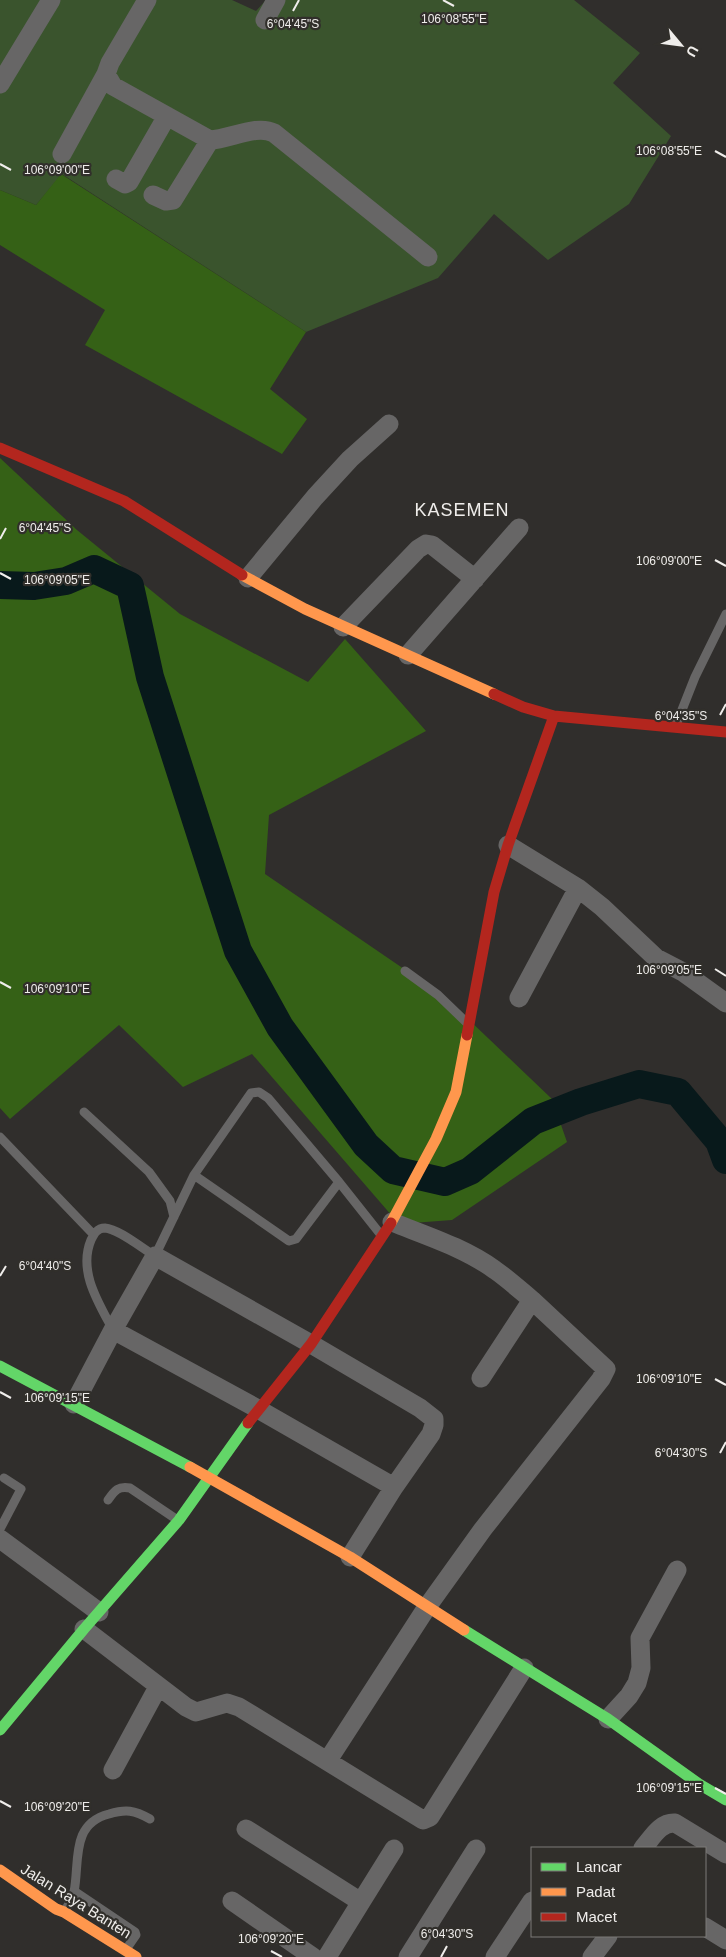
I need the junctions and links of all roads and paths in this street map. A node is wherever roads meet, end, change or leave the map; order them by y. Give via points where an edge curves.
1 (50, 0) edge
2 (148, 0) edge
3 (276, 0) edge
4 (265, 20) dead end
5 (106, 74) junction
6 (0, 84) edge
7 (167, 116) junction
8 (210, 140) junction
9 (62, 154) dead end
10 (116, 179) dead end
11 (153, 194) dead end
12 (428, 258) dead end
13 (389, 424) dead end
14 (0, 448) edge
15 (519, 528) dead end
16 (248, 578) junction
17 (475, 579) junction
18 (726, 614) edge
19 (343, 627) junction
20 (408, 654) junction
21 (554, 716) junction
22 (675, 726) junction
23 (726, 732) edge
24 (508, 845) junction
25 (578, 888) junction
26 (406, 971) dead end
27 (519, 998) dead end
28 (726, 1003) edge
29 (470, 1026) junction
30 (84, 1112) dead end
31 (0, 1137) edge
32 (194, 1175) junction
33 (339, 1182) junction
34 (174, 1217) junction
35 (391, 1224) junction
36 (93, 1234) junction
37 (155, 1256) junction
38 (532, 1300) junction
39 (113, 1330) junction
40 (311, 1344) junction
41 (0, 1366) edge
42 (481, 1378) dead end
43 (74, 1404) junction
44 (258, 1409) junction
45 (4, 1478) dead end
46 (210, 1478) junction
47 (394, 1487) junction
48 (108, 1500) dead end
49 (179, 1520) junction
50 (0, 1529) edge
51 (0, 1539) edge
52 (350, 1557) junction
53 (677, 1570) dead end
54 (427, 1607) junction
55 (99, 1612) junction
56 (84, 1629) junction
57 (524, 1668) junction
58 (158, 1687) junction
59 (608, 1719) junction
60 (0, 1730) edge
61 (328, 1760) junction
62 (113, 1770) dead end
63 (726, 1800) edge
64 (150, 1818) dead end
65 (246, 1829) dead end
66 (645, 1847) edge
67 (394, 1849) dead end
68 (476, 1849) dead end
69 (726, 1854) edge
70 (2, 1875) edge
71 (74, 1891) junction
72 (232, 1901) dead end
73 (361, 1902) junction
74 (531, 1903) edge
75 (64, 1912) junction
76 (706, 1928) edge
77 (726, 1940) edge
78 (126, 1950) junction
79 (136, 1957) edge
80 (313, 1957) edge
81 (327, 1957) edge
82 (408, 1957) edge
83 (495, 1957) edge

1 - 6 street
2 - 5 street
3 - 4 street
5 - 7 street via 113,86
5 - 9 street
7 - 8 street
7 - 10 street via 129,182 125,184
8 - 11 street via 173,200 166,201
8 - 12 street via 261,129 274,133
13 - 16 street via 315,497
14 - 16 street via 124,501
15 - 17 street
16 - 19 street
17 - 19 street via 432,545 426,544
17 - 20 street
18 - 22 lane
19 - 20 street
20 - 21 street via 522,706
21 - 22 street
21 - 24 street
22 - 23 street
24 - 25 street
24 - 29 street via 494,892
25 - 27 street
25 - 28 street via 656,958 683,972
26 - 29 lane via 438,995
29 - 35 street via 456,1092
30 - 34 lane via 149,1172 170,1201
31 - 36 lane
32 - 33 lane via 289,1241 296,1240
32 - 33 lane via 251,1093 259,1092 268,1098
32 - 34 lane
33 - 35 lane
34 - 37 lane
35 - 38 street via 479,1260
35 - 40 street
36 - 37 lane via 106,1228
36 - 39 lane via 86,1257 87,1268 96,1297
37 - 39 street
37 - 40 street
38 - 42 street
38 - 54 street via 606,1369 605,1374 515,1487
39 - 43 street
39 - 44 street
40 - 44 street
40 - 47 street via 434,1419 431,1434
41 - 43 street
43 - 46 street
44 - 46 street
44 - 47 street
45 - 50 lane via 21,1489
46 - 49 street
46 - 52 street
47 - 52 street
48 - 49 lane via 122,1486 130,1488
49 - 55 street
51 - 55 street
52 - 54 street
53 - 59 street via 640,1638 638,1683
54 - 57 street
54 - 61 street
55 - 56 street
56 - 58 street
56 - 60 street
57 - 59 street
57 - 61 street via 427,1820 420,1819
58 - 61 street via 196,1712 227,1703 239,1707
58 - 62 street
59 - 63 street
64 - 71 lane via 124,1810 104,1815 91,1824 79,1844
65 - 73 street
66 - 69 street via 658,1830 675,1823
67 - 73 street
68 - 82 street
70 - 75 street, Jalan Raya Banten
71 - 75 lane
71 - 78 lane via 135,1932
72 - 80 street
73 - 81 street
74 - 83 street
75 - 78 street, Jalan Raya Banten
76 - 77 street
78 - 79 street, Jalan Raya Banten

